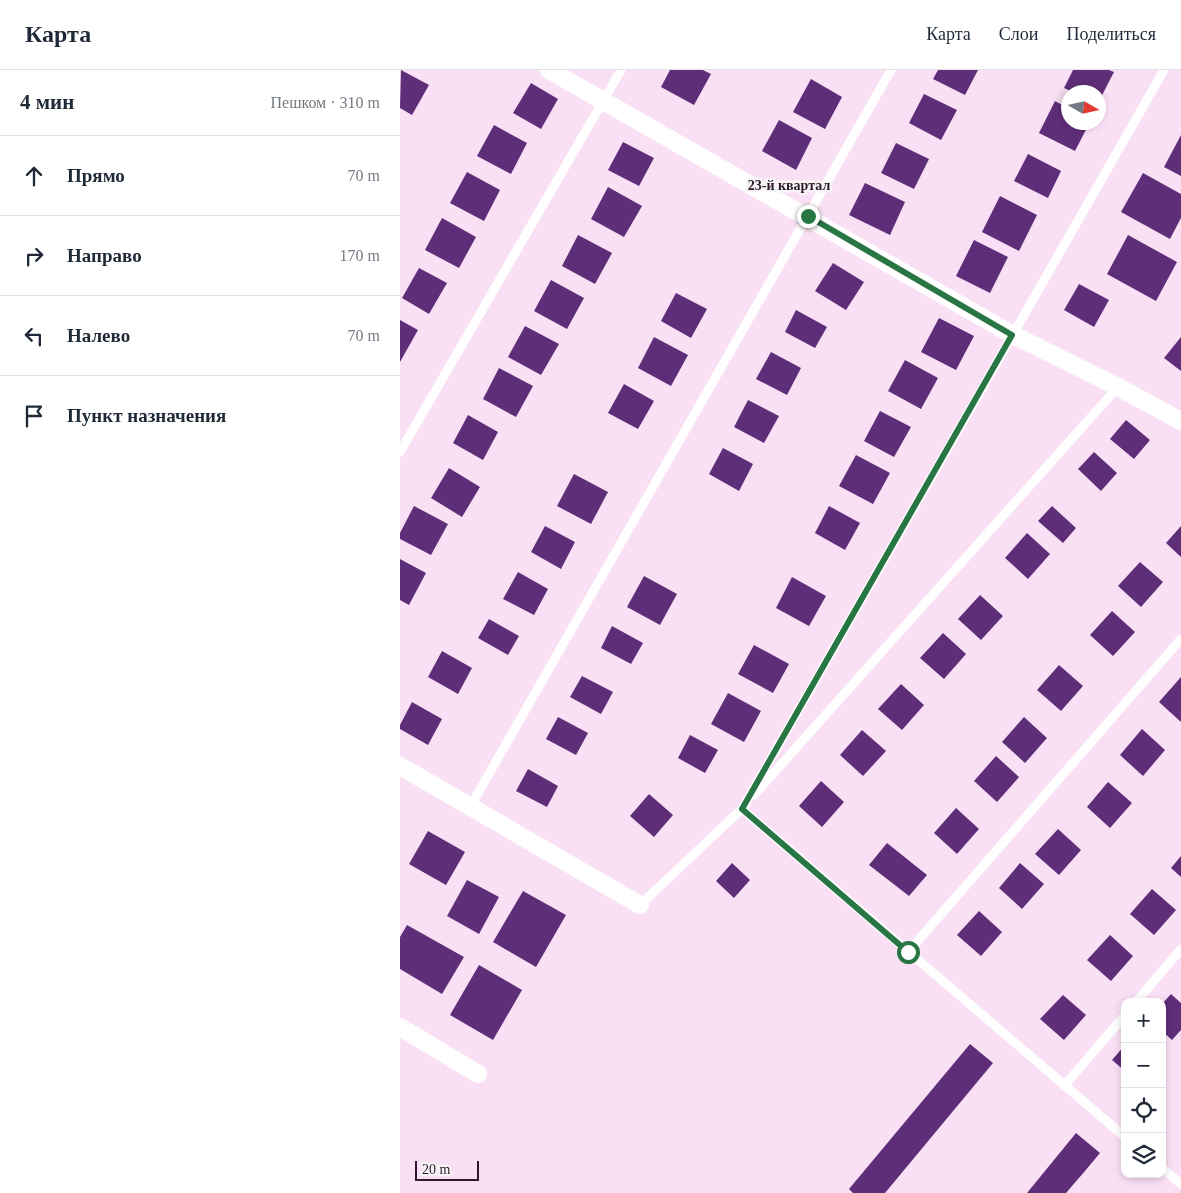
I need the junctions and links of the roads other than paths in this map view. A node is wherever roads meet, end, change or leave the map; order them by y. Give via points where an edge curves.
1 (549, 70) edge
2 (621, 70) edge
3 (891, 70) edge
4 (1164, 70) edge
5 (603, 101) junction
6 (808, 216) junction
7 (1012, 335) junction
8 (1118, 386) junction
9 (1181, 421) edge
10 (400, 452) edge
11 (1181, 639) edge
12 (400, 766) edge
13 (470, 807) junction
14 (742, 809) junction
15 (640, 905) joint
16 (1181, 949) edge
17 (908, 952) junction
18 (1139, 998) edge
19 (1121, 1020) edge
20 (400, 1027) edge
21 (478, 1074) dead end
22 (1064, 1086) junction
23 (1121, 1134) edge
24 (1166, 1171) edge
25 (1181, 1184) edge

1 - 5 street
2 - 5 lane
3 - 6 lane
4 - 7 lane
5 - 6 street
5 - 10 lane
6 - 7 street
6 - 13 lane
7 - 8 street
7 - 14 lane
8 - 9 street
8 - 14 lane
11 - 17 lane
12 - 13 street
13 - 15 street
14 - 15 lane
14 - 17 lane
16 - 18 lane
17 - 22 lane
19 - 22 lane
20 - 21 street
22 - 23 lane
24 - 25 lane

